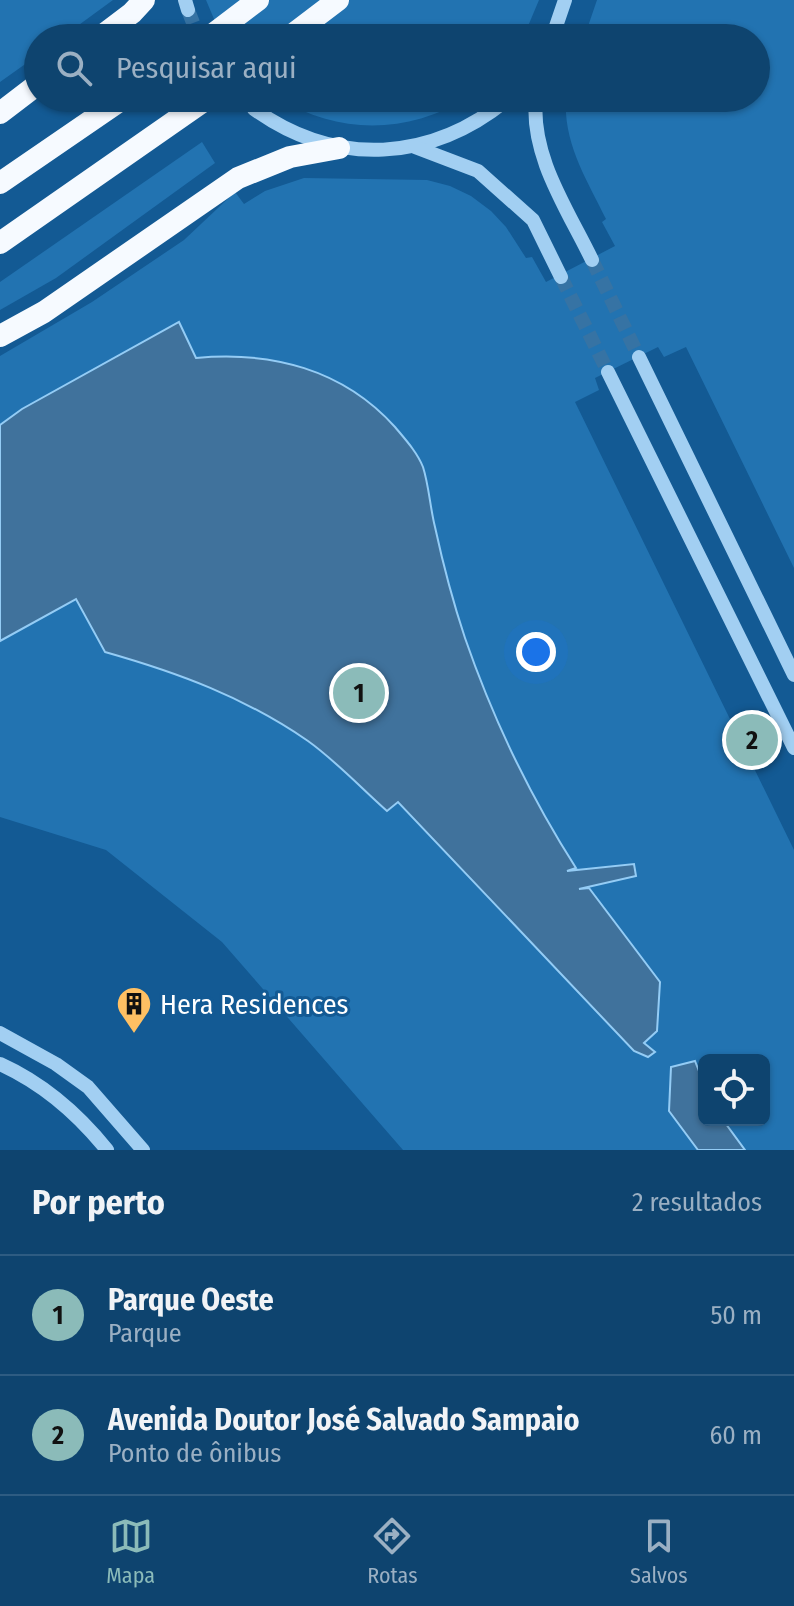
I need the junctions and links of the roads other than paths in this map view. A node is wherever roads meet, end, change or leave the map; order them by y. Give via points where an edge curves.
1 (144, 0) edge
2 (258, 0) edge
3 (338, 0) edge
4 (565, 0) edge
5 (117, 24) edge
6 (226, 24) edge
7 (306, 24) edge
8 (557, 24) edge
9 (24, 95) edge
10 (104, 112) edge
11 (188, 112) edge
12 (259, 112) tunnel mouth
13 (492, 112) edge
14 (535, 112) edge
15 (0, 113) edge
16 (415, 147) junction
17 (339, 148) junction
18 (0, 183) edge
19 (0, 243) edge
20 (592, 260) tunnel mouth
21 (561, 277) tunnel mouth
22 (0, 336) edge
23 (639, 357) tunnel mouth
24 (608, 372) tunnel mouth
25 (794, 675) edge
26 (794, 748) edge
27 (0, 1033) edge
28 (0, 1064) edge
29 (107, 1150) edge
30 (143, 1150) edge

1 - 5 highway
2 - 6 highway
3 - 7 highway
4 - 8 street
9 - 15 highway
10 - 18 highway
11 - 19 highway
12 - 17 street via 302,137
13 - 16 street via 452,136
14 - 20 street via 542,157
16 - 17 street
16 - 21 street via 478,171 533,220
17 - 22 highway via 290,157 238,178 44,312
23 - 25 street
24 - 26 street
27 - 30 street via 88,1087
28 - 29 street via 42,1087

